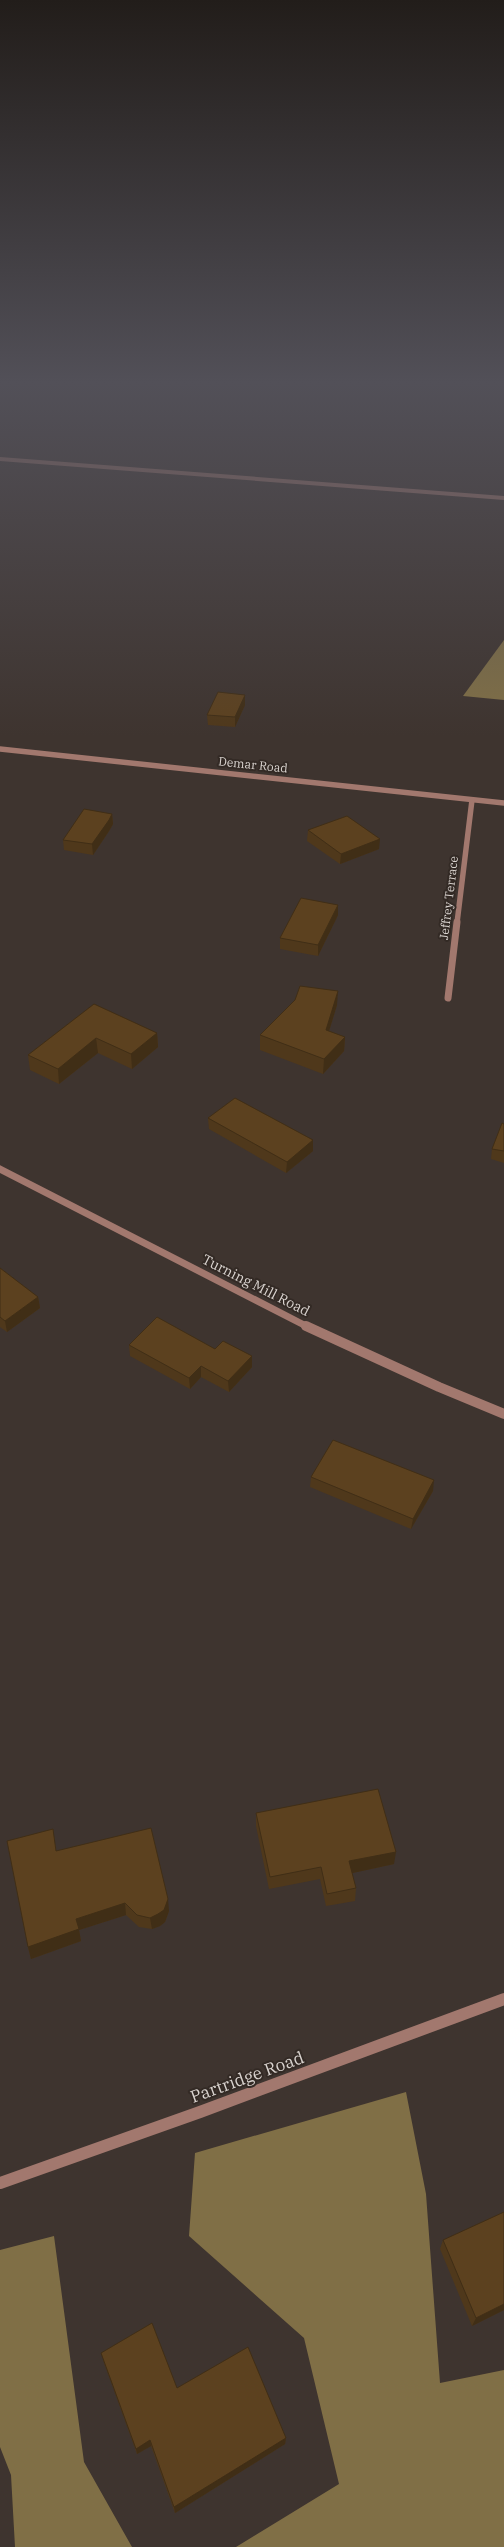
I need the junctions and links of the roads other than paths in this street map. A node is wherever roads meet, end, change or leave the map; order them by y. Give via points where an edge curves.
1 (0, 749) edge
2 (472, 800) junction
3 (504, 803) edge
4 (448, 998) dead end
5 (0, 1169) edge
6 (504, 1414) edge
7 (504, 1999) edge
8 (0, 2183) edge

1 - 2 street, Demar Road
2 - 3 street, Demar Road
2 - 4 street, Jeffrey Terrace
5 - 6 street, Turning Mill Road via 318,1331 430,1384
7 - 8 street, Partridge Road

